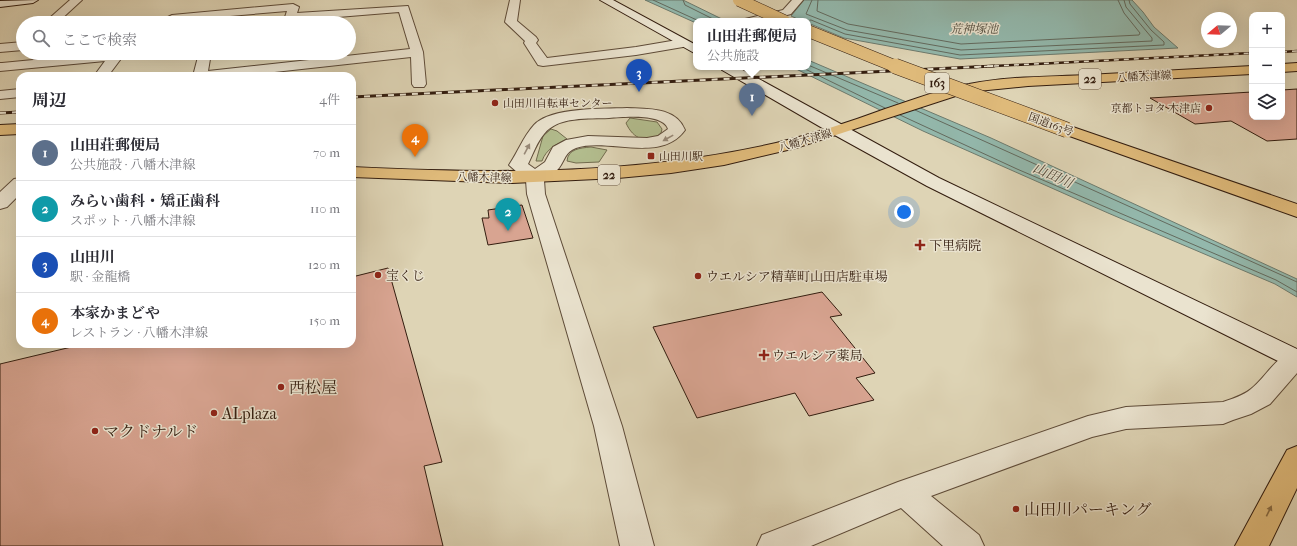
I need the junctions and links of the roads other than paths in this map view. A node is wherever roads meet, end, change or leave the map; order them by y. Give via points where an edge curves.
1 (33, 0) edge
2 (77, 0) edge
3 (514, 0) edge
4 (605, 0) edge
5 (739, 0) edge
6 (798, 0) edge
7 (0, 4) edge
8 (404, 4) edge
9 (58, 16) edge
10 (194, 16) edge
11 (291, 16) edge
12 (322, 16) edge
13 (761, 18) edge
14 (778, 18) edge
15 (811, 32) edge
16 (682, 37) junction
17 (16, 47) edge
18 (693, 47) edge
19 (0, 48) edge
20 (417, 52) junction
21 (16, 55) edge
22 (356, 59) edge
23 (78, 60) edge
24 (113, 60) edge
25 (204, 60) edge
26 (345, 60) edge
27 (1297, 67) edge
28 (1, 68) edge
29 (1285, 68) edge
30 (732, 70) edge
31 (1249, 70) edge
32 (104, 72) edge
33 (202, 72) edge
34 (237, 72) edge
35 (419, 84) dead end
36 (16, 93) edge
37 (0, 95) edge
38 (16, 129) edge
39 (0, 130) edge
40 (837, 130) junction
41 (356, 172) edge
42 (534, 178) junction
43 (16, 187) edge
44 (0, 203) edge
45 (1293, 209) edge
46 (1296, 360) edge
47 (1297, 458) edge
48 (906, 494) junction
49 (637, 546) edge
50 (774, 546) edge
51 (967, 546) edge
52 (1252, 546) edge

1 - 7 street
2 - 9 street
3 - 16 street via 511,22 532,40 530,43 543,62 636,51
4 - 16 street
5 - 14 main road, bridge
6 - 13 street via 786,12
8 - 12 street
8 - 20 street
10 - 11 street via 293,7
15 - 45 main road, 国道163号 / 163, bridge via 934,82
16 - 18 street
17 - 19 street
20 - 22 street
20 - 35 street
21 - 28 street
23 - 28 street
24 - 32 street
25 - 33 street
26 - 34 street
27 - 29 main road
30 - 40 street
31 - 40 main road, 八幡木津線 / 22 via 968,88
36 - 37 street
38 - 39 main road
40 - 42 main road, 八幡木津線 / 22 via 776,148 704,163 604,175
40 - 46 street via 933,182
41 - 42 main road, 八幡木津線 / 22
42 -> 42 street via 518,165 534,136 550,121 584,115 645,112 668,117 675,124 677,130 672,136 652,144 598,141 572,143 560,149 552,165
42 - 49 street via 536,194 608,426
43 - 44 street
46 - 48 street via 1260,397 1241,407 1223,413 1126,418 1088,427
52 -> 47 main road
48 - 50 street
48 - 51 street

